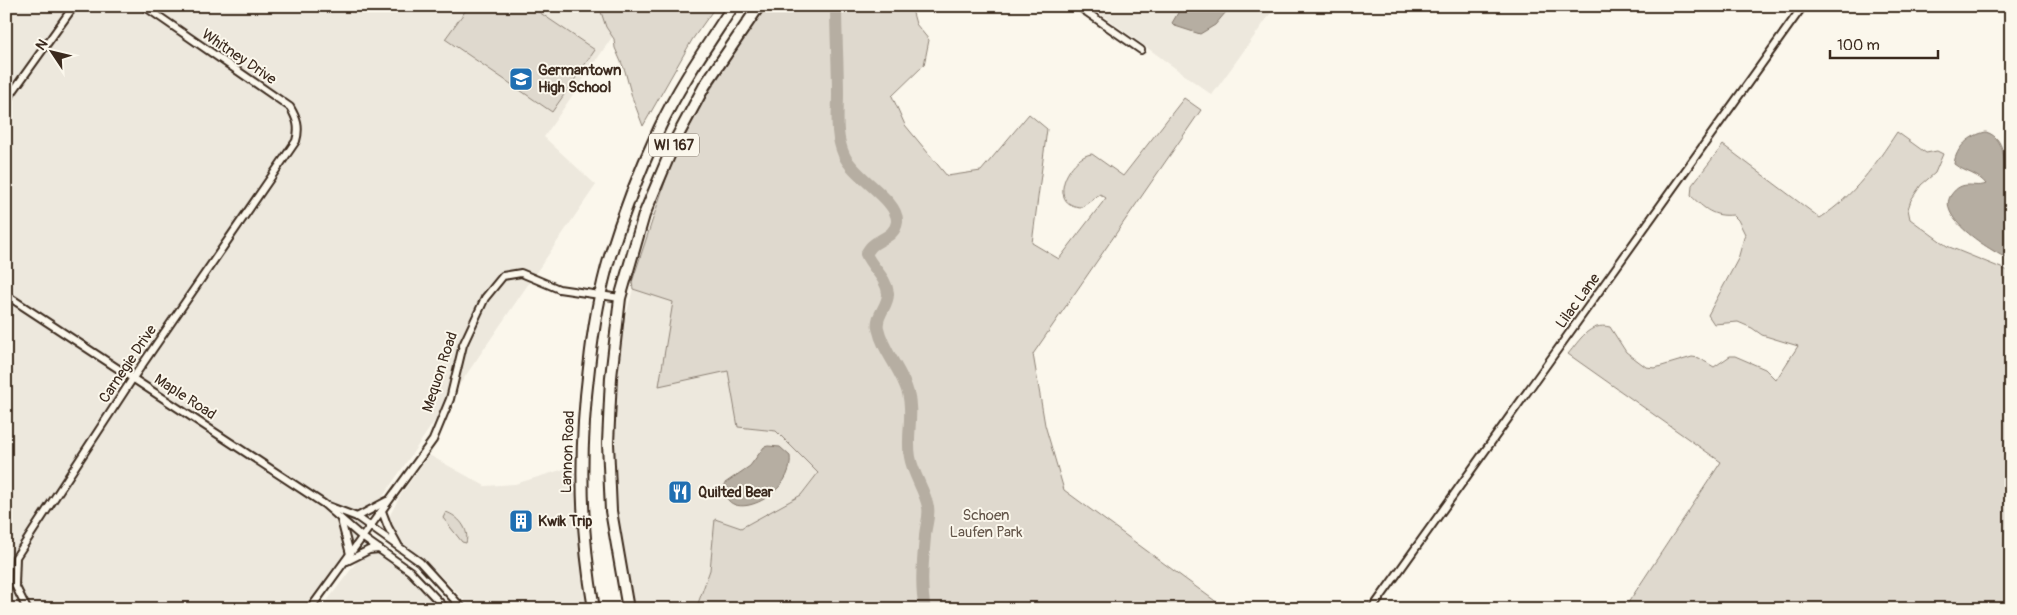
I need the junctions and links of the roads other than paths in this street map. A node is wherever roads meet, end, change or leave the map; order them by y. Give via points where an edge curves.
1 (74, 6) edge
2 (144, 6) edge
3 (733, 6) edge
4 (758, 6) edge
5 (1078, 6) edge
6 (1803, 6) edge
7 (1140, 50) dead end
8 (6, 101) edge
9 (296, 141) joint
10 (6, 294) edge
11 (601, 296) junction
12 (620, 298) junction
13 (133, 378) junction
14 (391, 499) junction
15 (324, 504) junction
16 (382, 510) junction
17 (357, 517) junction
18 (341, 520) junction
19 (371, 527) junction
20 (362, 537) junction
21 (400, 548) junction
22 (379, 549) junction
23 (350, 554) junction
24 (344, 563) junction
25 (27, 609) edge
26 (310, 609) edge
27 (446, 609) edge
28 (463, 609) edge
29 (594, 609) edge
30 (628, 609) edge
31 (1372, 609) edge

1 - 8 street
2 - 9 street, Whitney Drive via 290,107 297,119 299,131
3 - 11 main road, WI 167 via 694,66 660,128 610,257
4 - 12 main road, WI 167 via 705,85 676,139 644,216
5 - 7 street
6 - 31 street, Lilac Lane
9 - 13 street, Carnegie Drive
10 - 13 street, Maple Road
11 - 12 street, Mequon Road
11 - 14 street, Mequon Road via 559,289 521,273 503,276 485,298 463,345 450,399 433,440
11 - 29 main road, Lannon Road / WI 167 via 584,411 581,496
12 - 30 main road, WI 167 via 608,443 611,511
13 - 15 street, Maple Road
13 - 25 street, Carnegie Drive via 16,557 15,585
14 - 16 street, Mequon Road
14 - 17 street
15 - 17 street, Maple Road
15 - 18 street, Maple Road
16 - 19 street, Mequon Road
16 - 21 street
17 - 19 street, Maple Road
18 - 20 street, Maple Road
18 - 23 street
19 - 20 street, Mequon Road
19 - 21 street, Maple Road
20 - 22 street, Maple Road
20 - 23 street, Mequon Road
21 - 28 street, Maple Road via 432,573
22 - 24 street via 369,550
22 - 27 street, Maple Road via 417,578
23 - 24 street, Mequon Road
24 - 26 street, Mequon Road

